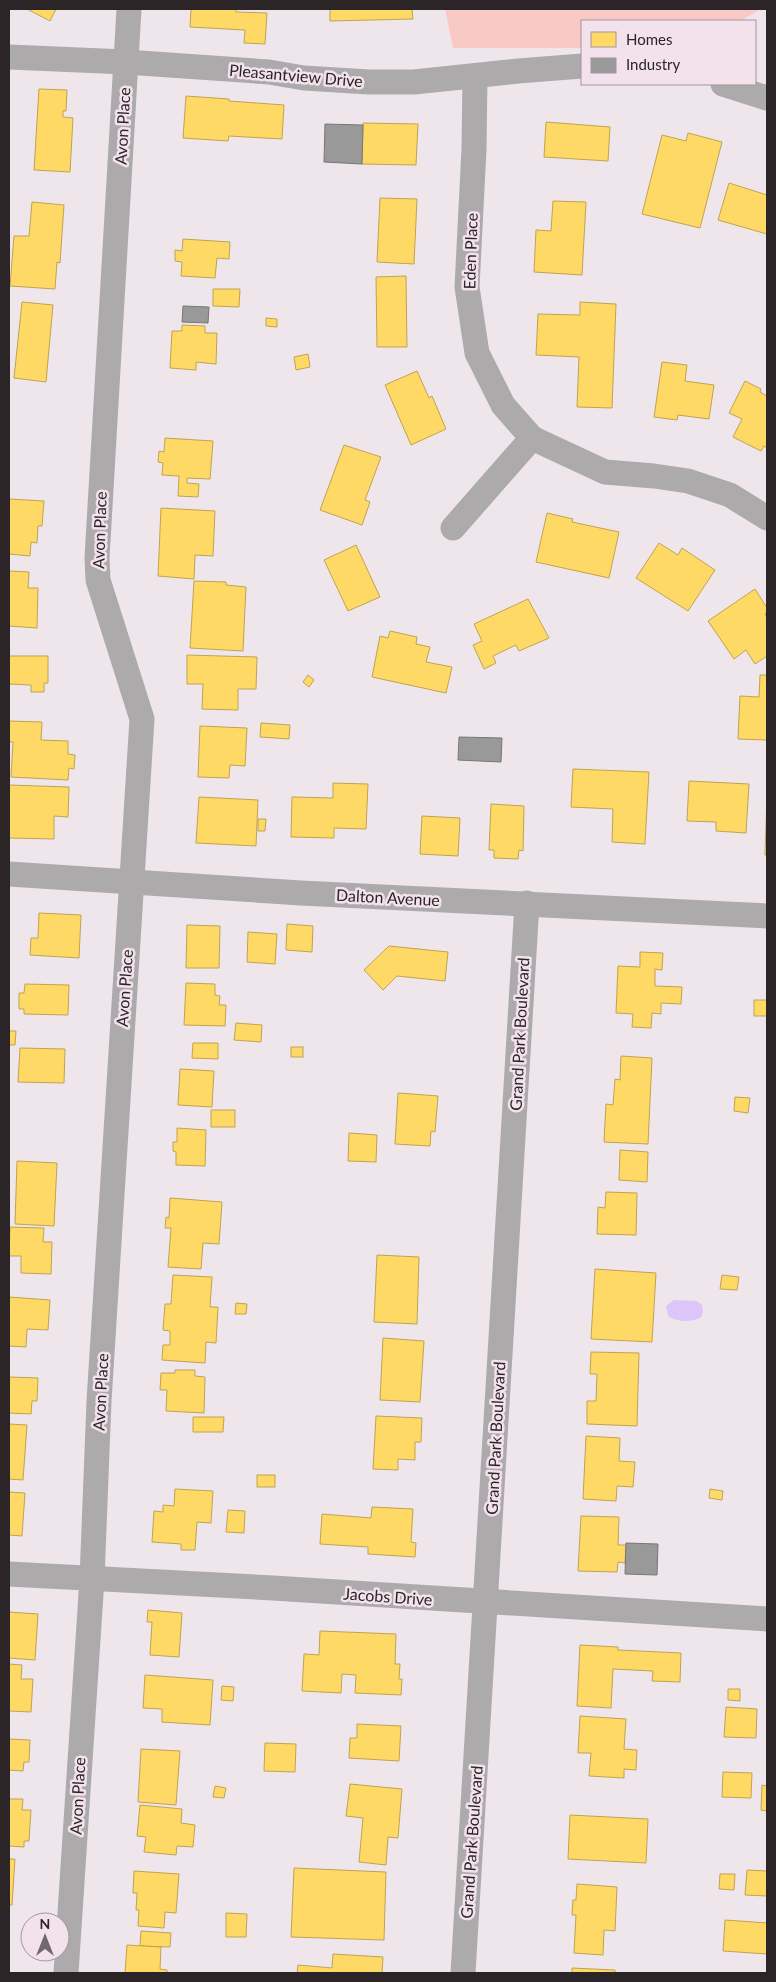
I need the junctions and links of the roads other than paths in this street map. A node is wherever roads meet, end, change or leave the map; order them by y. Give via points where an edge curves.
1 (129, 9) edge
2 (9, 57) edge
3 (126, 62) junction
4 (581, 66) edge
5 (475, 76) junction
6 (726, 85) edge
7 (767, 98) edge
8 (532, 438) junction
9 (767, 518) edge
10 (453, 528) dead end
11 (9, 874) edge
12 (131, 883) junction
13 (527, 903) junction
14 (767, 916) edge
15 (9, 1574) edge
16 (92, 1579) junction
17 (487, 1603) junction
18 (767, 1619) edge
19 (66, 1973) edge
20 (463, 1973) edge

1 - 3 street, Avon Place
2 - 3 street, Pleasantview Drive
3 - 5 street, Pleasantview Drive via 369,82 414,82
3 - 12 street, Avon Place via 97,558 98,580 142,719
4 - 5 street, Pleasantview Drive
5 - 8 street, Eden Place via 467,287 477,353 503,405
6 - 7 street
8 - 9 street, Eden Place via 605,472 688,481 730,495
8 - 10 street
11 - 12 street, Dalton Avenue
12 - 13 street, Dalton Avenue
12 - 16 street, Avon Place via 99,1401
13 - 14 street, Dalton Avenue
13 - 17 street, Grand Park Boulevard
15 - 16 street, Jacobs Drive
16 - 17 street, Jacobs Drive
16 - 19 street, Avon Place
17 - 18 street, Jacobs Drive
17 - 20 street, Grand Park Boulevard

